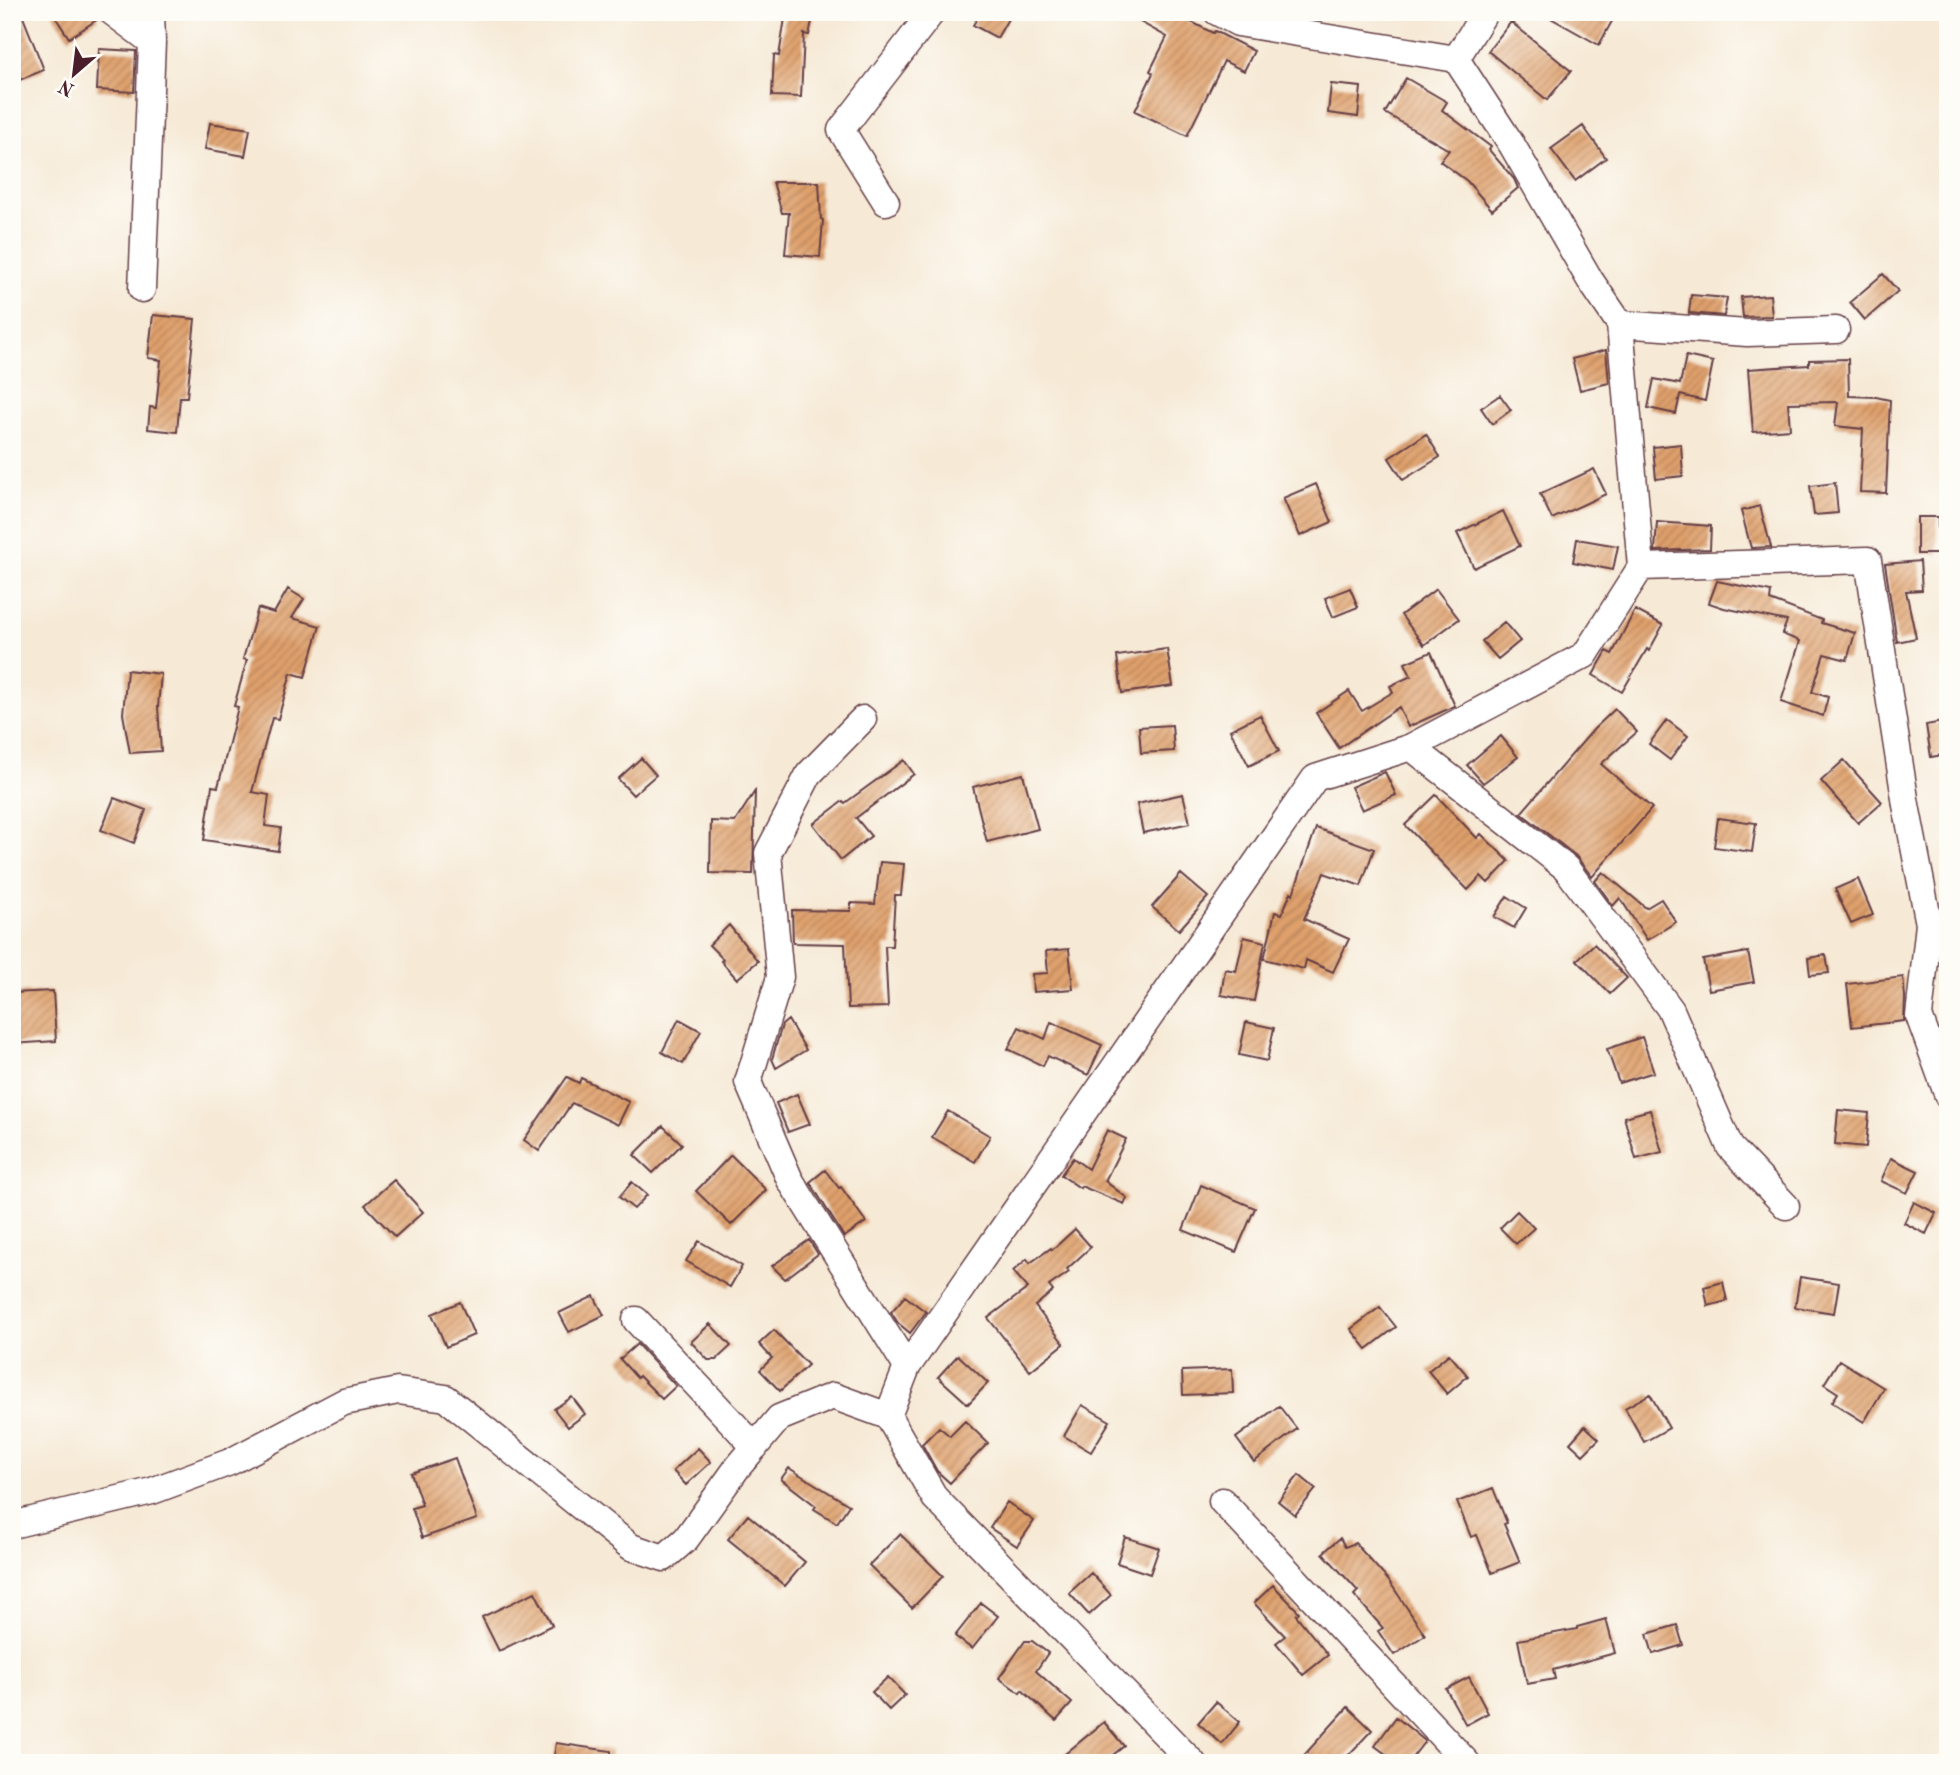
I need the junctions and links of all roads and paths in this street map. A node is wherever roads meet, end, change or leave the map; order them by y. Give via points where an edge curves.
1 (112, 12) edge
2 (151, 12) edge
3 (932, 12) edge
4 (1217, 12) edge
5 (1485, 12) edge
6 (152, 41) junction
7 (1456, 59) junction
8 (887, 202) dead end
9 (142, 289) dead end
10 (1620, 324) junction
11 (1836, 330) dead end
12 (1641, 567) junction
13 (863, 719) dead end
14 (1411, 747) junction
15 (1948, 1096) edge
16 (1786, 1206) dead end
17 (636, 1320) dead end
18 (907, 1367) junction
19 (888, 1416) junction
20 (755, 1447) junction
21 (1222, 1501) dead end
22 (12, 1525) edge
23 (1193, 1763) edge
24 (1467, 1763) edge

1 - 6 street
2 - 6 street
3 - 8 street via 841,130
4 - 7 street via 1238,23
5 - 7 street
6 - 9 street
7 - 10 street
10 - 11 street via 1747,333
10 - 12 street
12 - 14 street via 1585,655
12 - 15 street via 1868,560 1929,925 1919,1016
13 - 18 street via 809,774 768,853 780,977 748,1083 790,1180
14 - 16 street via 1566,868 1671,1010 1730,1147
14 - 18 street via 1315,778
17 - 20 street
18 - 19 street
19 - 20 street via 833,1396 779,1418
19 - 23 street via 935,1498
20 - 22 street via 685,1539 664,1558 631,1547 446,1398 398,1391 344,1402 230,1462 152,1491
21 - 24 street

